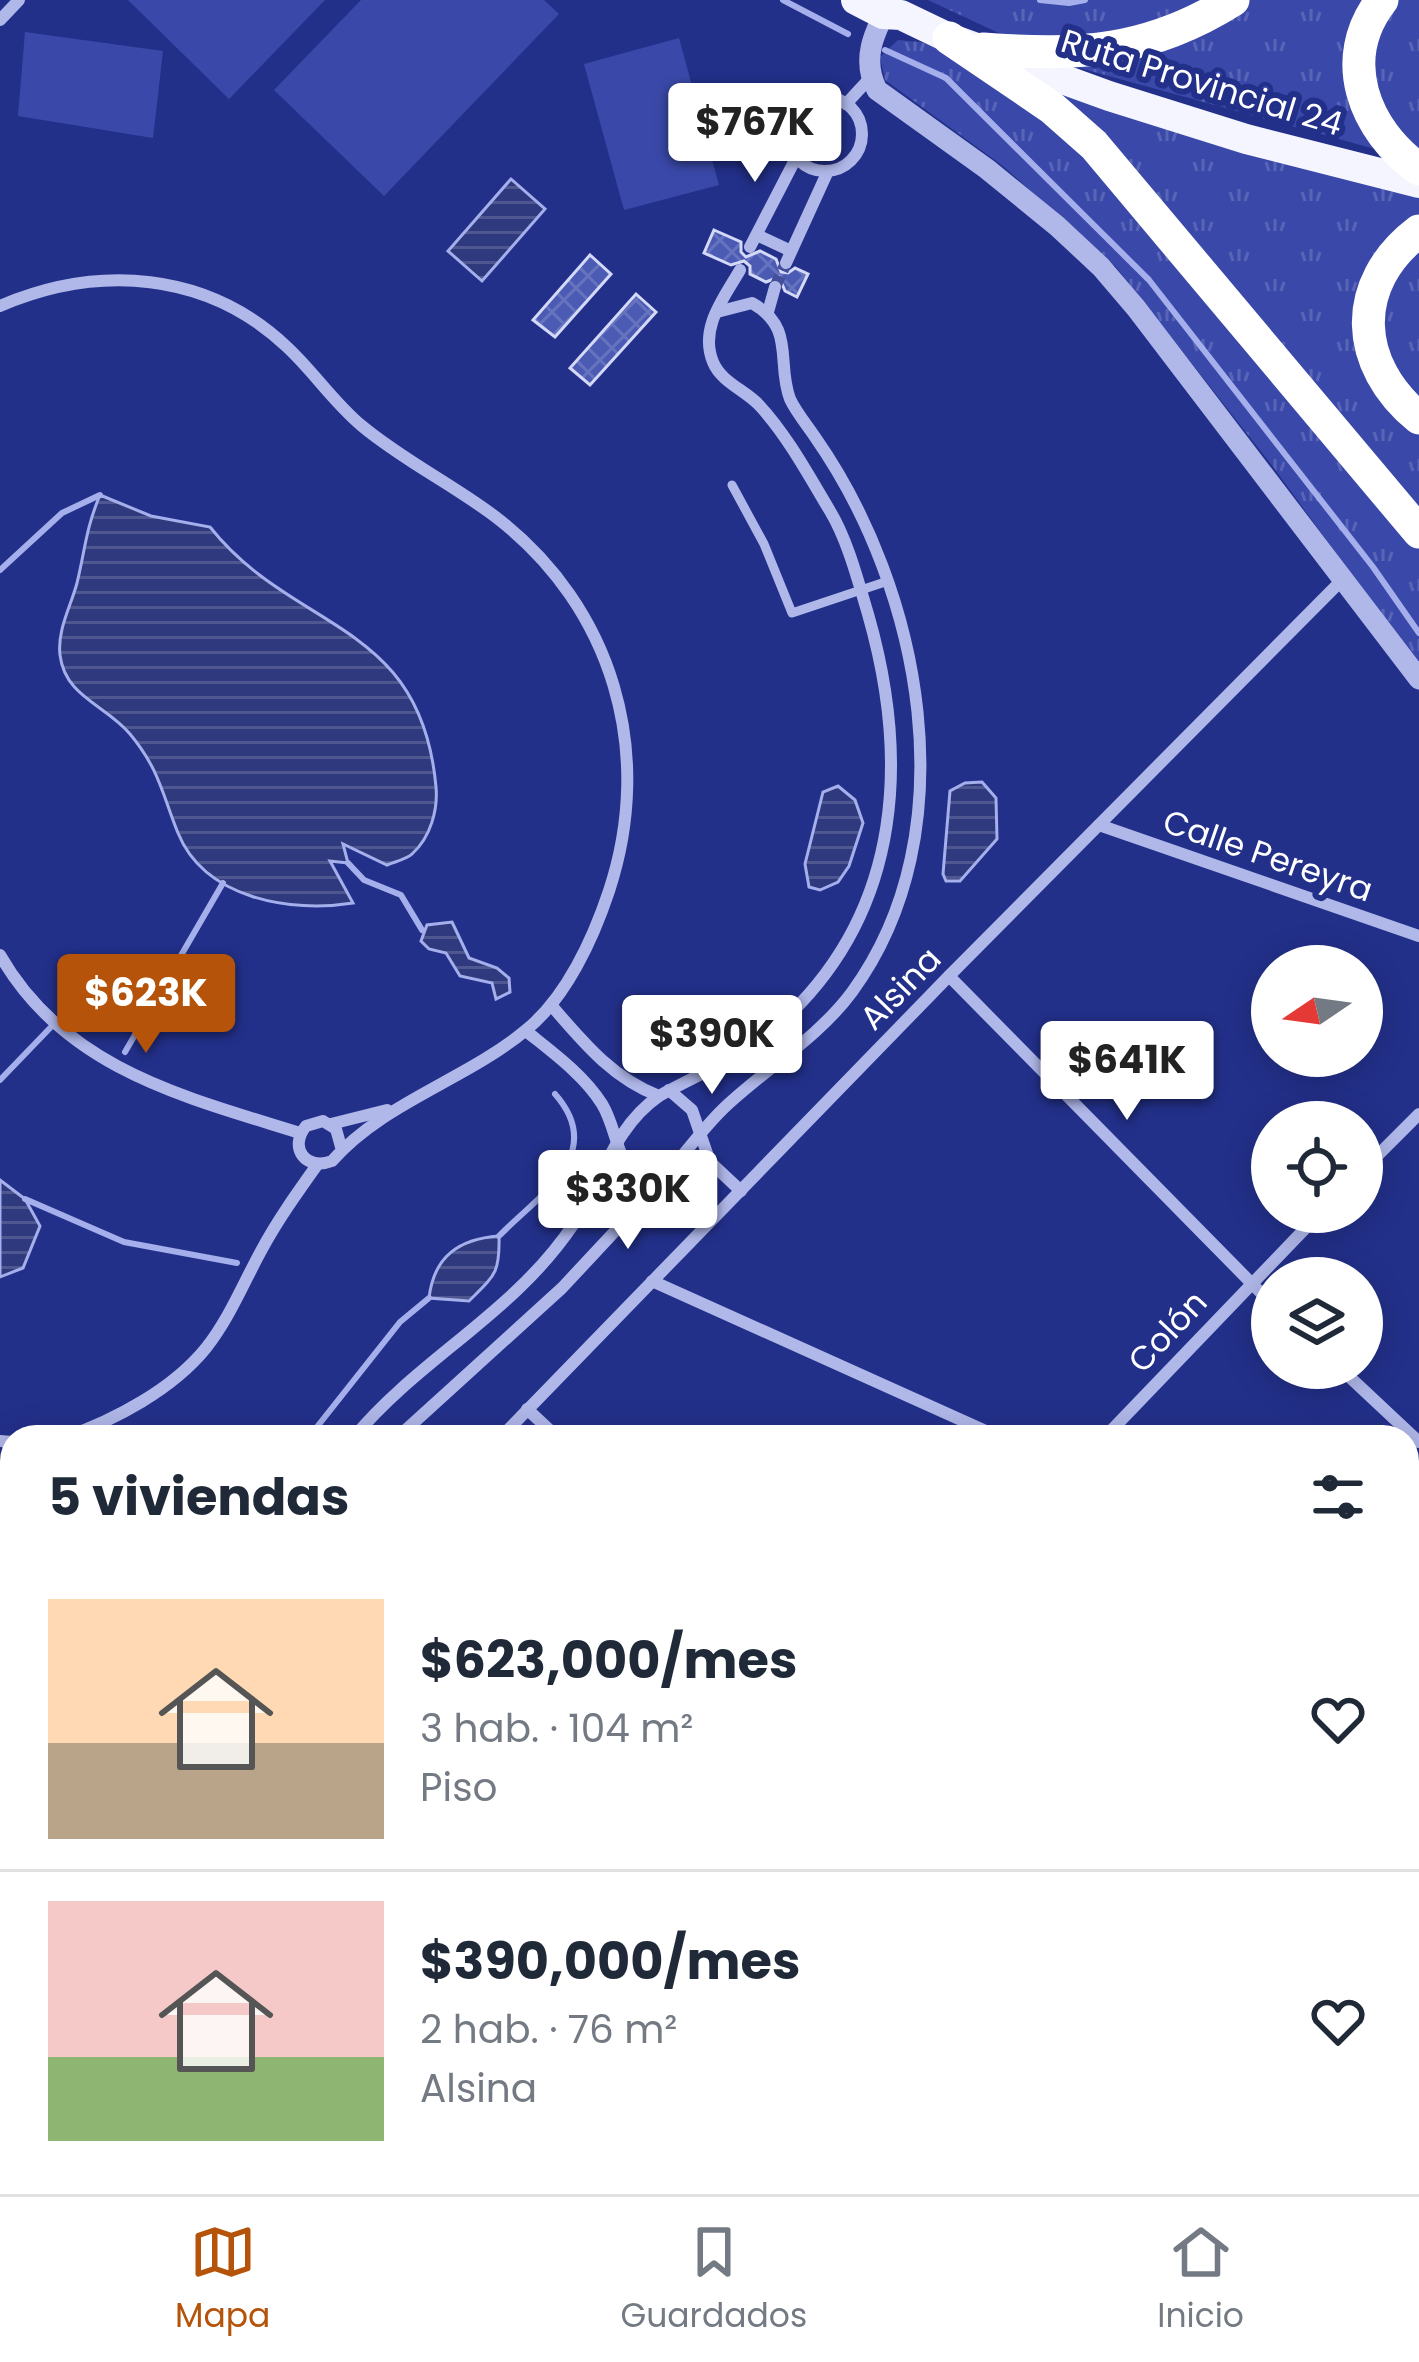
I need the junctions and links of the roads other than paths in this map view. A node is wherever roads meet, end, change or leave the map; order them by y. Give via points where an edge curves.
1 (20, 0) edge
2 (1233, 0) edge
3 (1382, 0) edge
4 (882, 7) edge
5 (0, 20) edge
6 (949, 38) junction
7 (983, 49) junction
8 (870, 78) junction
9 (846, 104) junction
10 (796, 158) junction
11 (1419, 169) edge
12 (828, 171) junction
13 (1419, 183) edge
14 (1419, 231) edge
15 (740, 270) dead end
16 (776, 286) tunnel mouth
17 (0, 306) edge
18 (716, 312) junction
19 (768, 312) junction
20 (799, 414) junction
21 (1419, 418) edge
22 (778, 430) junction
23 (732, 485) dead end
24 (1419, 532) edge
25 (888, 580) junction
26 (1342, 580) junction
27 (861, 591) junction
28 (1419, 679) edge
29 (1100, 825) junction
30 (1419, 936) edge
31 (0, 955) edge
32 (950, 976) junction
33 (551, 1005) junction
34 (526, 1030) junction
35 (664, 1093) junction
36 (399, 1107) junction
37 (1419, 1114) edge
38 (331, 1124) junction
39 (300, 1133) junction
40 (699, 1138) junction
41 (616, 1143) junction
42 (341, 1148) junction
43 (1383, 1150) edge
44 (316, 1165) junction
45 (659, 1184) junction
46 (741, 1191) junction
47 (716, 1215) junction
48 (1300, 1233) edge
49 (652, 1281) junction
50 (1250, 1283) junction
51 (1362, 1389) edge
52 (527, 1409) junction
53 (95, 1425) edge
54 (366, 1425) edge
55 (411, 1425) edge
56 (512, 1425) edge
57 (544, 1425) edge
58 (972, 1425) edge
59 (1116, 1425) edge
60 (1401, 1425) edge

1 - 5 street
2 - 7 highway via 1174,32 1103,52
3 - 11 highway via 1362,41 1360,89 1387,143
4 - 6 main road, Ruta Provincial 24
4 - 8 street
6 - 7 main road, Ruta Provincial 24
6 - 24 highway via 1094,145
7 - 13 main road, Ruta Provincial 24 via 1246,139
8 - 9 street
8 - 26 street via 888,102 987,169 1101,267
9 - 10 street via 824,98 802,105 789,124
9 - 12 street via 862,138 851,160
10 - 12 street
10 - 12 street via 753,241 789,257
14 - 21 highway via 1381,275 1368,334 1376,369
15 - 18 street
16 - 19 street
17 - 33 street via 97,278 179,287 226,304 287,347 361,425 495,517 552,567 609,665 628,747 628,792 596,926
18 - 19 street via 752,303
18 - 22 street via 707,333 712,360
19 - 20 street
20 - 22 street
20 - 25 street via 830,459
22 - 27 street via 833,516
23 - 27 lane via 792,613
25 - 27 lane
25 - 40 street via 919,760 900,900 851,993
26 - 28 street
26 - 29 street, Alsina
27 - 35 street via 893,759 890,819 860,916 790,1014 725,1065
29 - 30 street, Calle Pereyra
29 - 32 street, Alsina
31 - 39 street via 61,1025 119,1069
32 - 46 street, Alsina
32 - 50 street
33 - 34 street
33 - 35 street via 623,1079
34 - 36 street
34 - 41 street via 602,1103
35 - 40 street via 692,1110
35 - 41 street via 641,1108
36 - 38 street
36 - 42 street
37 - 43 street
38 - 39 street via 314,1122
38 - 42 street
39 - 44 street via 298,1149
40 - 45 street
40 - 46 street via 718,1172
41 - 45 street via 629,1171
41 - 54 street via 573,1224 520,1290
42 - 44 street
44 - 53 street via 204,1351 150,1395
45 - 47 street
45 - 55 street via 562,1288
46 - 47 street, Alsina
47 - 49 street, Alsina
48 - 50 street, Colón
49 - 52 street, Alsina
49 - 58 street
50 - 59 street, Colón
51 - 60 street
52 - 56 street, Alsina
52 - 57 street

